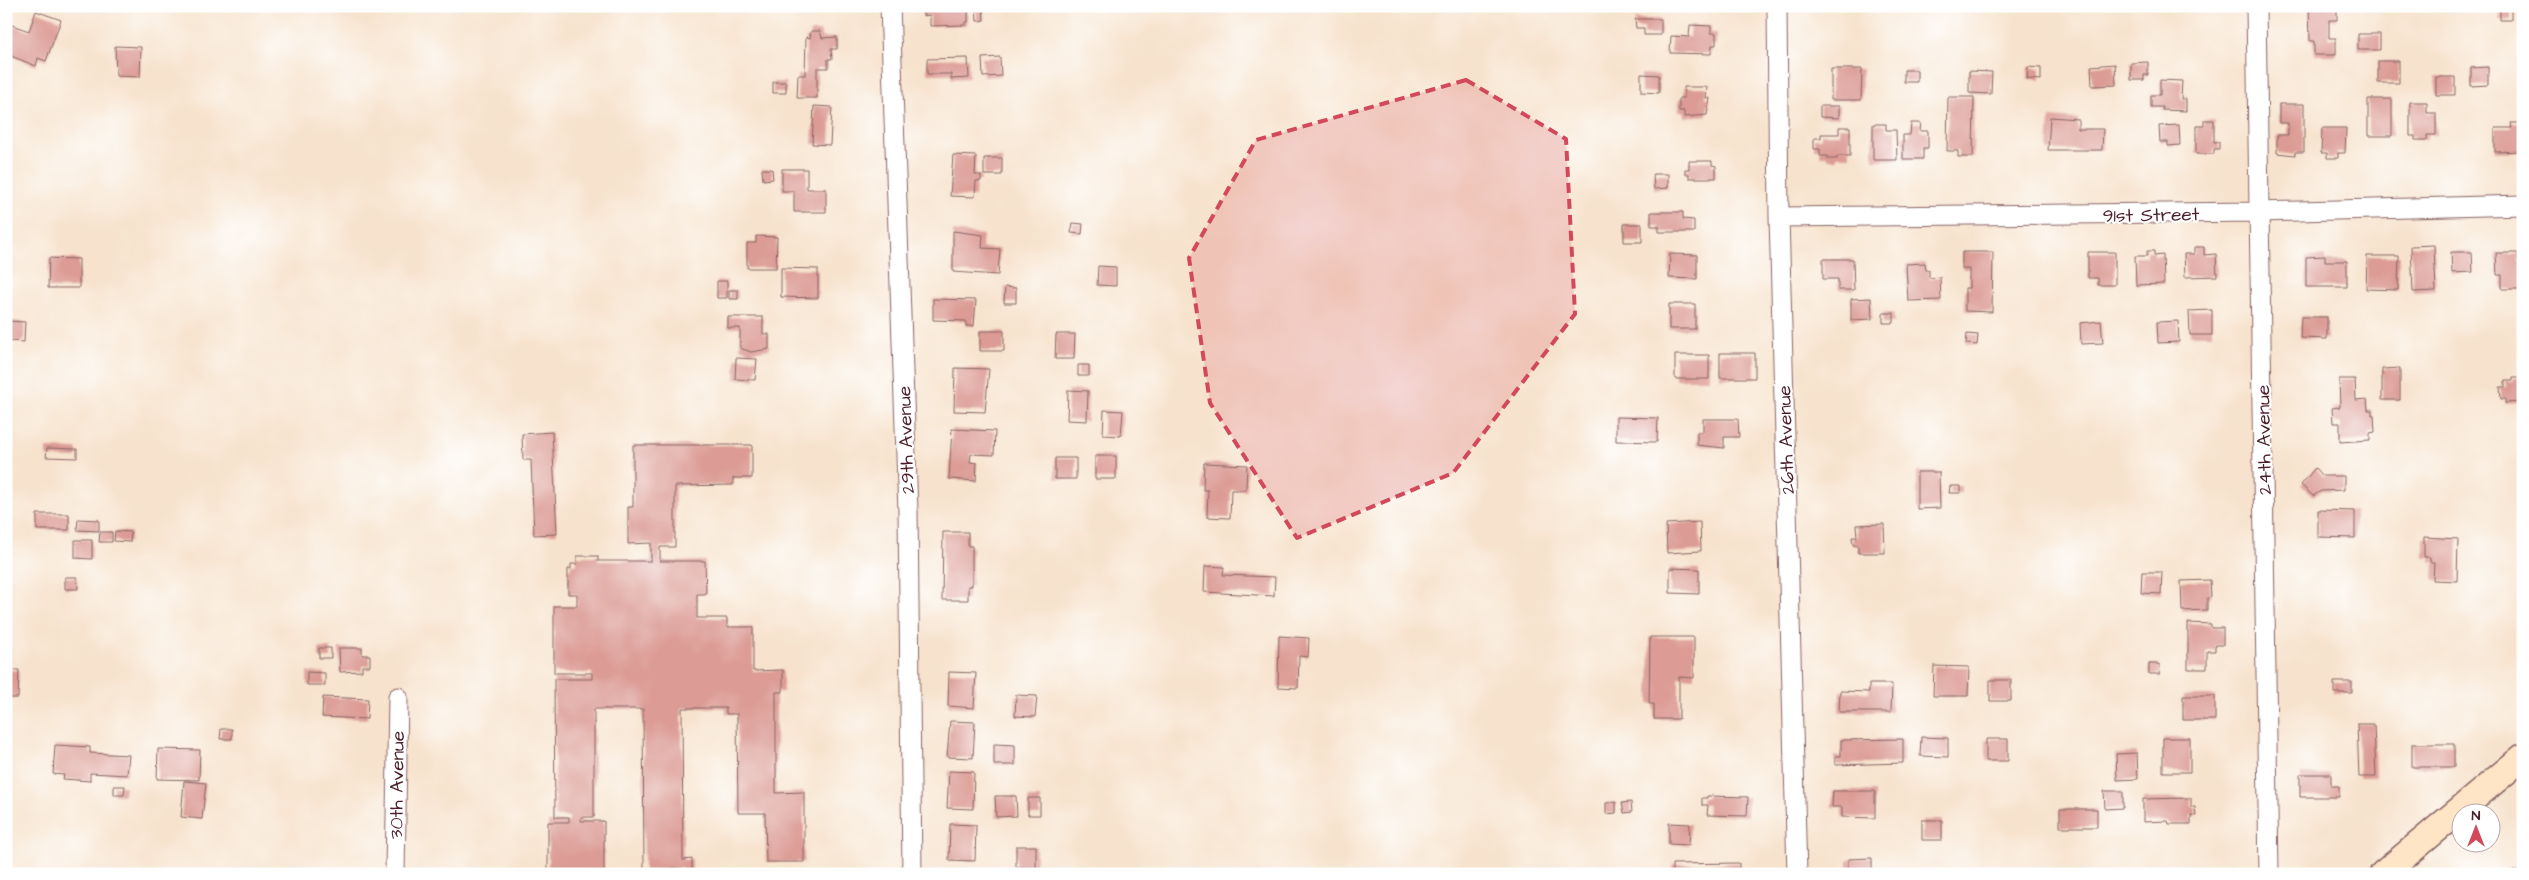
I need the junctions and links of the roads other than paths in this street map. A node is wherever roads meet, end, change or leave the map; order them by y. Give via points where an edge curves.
1 (890, 6) edge
2 (1777, 6) edge
3 (2256, 6) edge
4 (2523, 205) edge
5 (2258, 212) junction
6 (1779, 217) junction
7 (398, 697) dead end
8 (2523, 757) edge
9 (395, 874) edge
10 (912, 874) edge
11 (1797, 874) edge
12 (2270, 874) edge
13 (2383, 874) edge

1 - 10 street, 29th Avenue via 908,531
2 - 6 street, 26th Avenue
3 - 5 street, 24th Avenue
4 - 5 street, 91st Street
5 - 6 street, 91st Street
5 - 12 street, 24th Avenue
6 - 11 street, 26th Avenue
7 - 9 street, 30th Avenue
8 - 13 street

